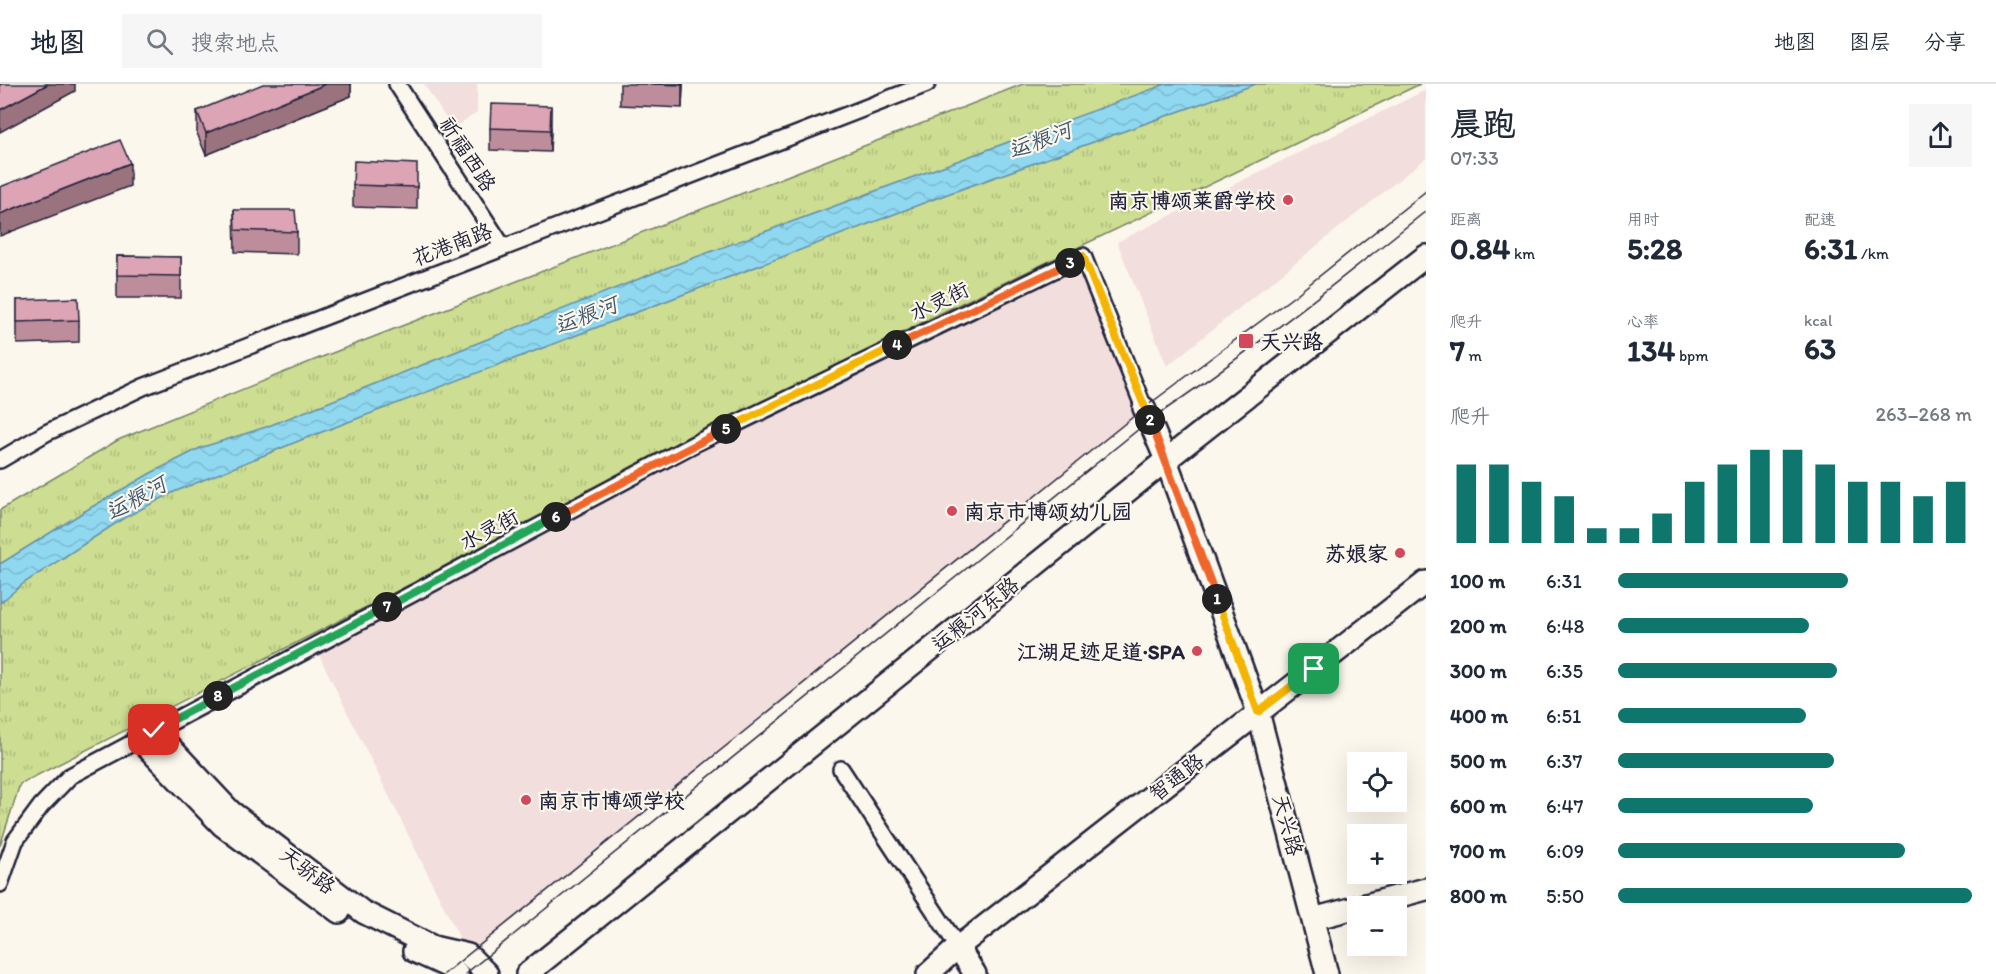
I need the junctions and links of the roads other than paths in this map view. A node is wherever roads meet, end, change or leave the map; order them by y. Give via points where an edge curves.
1 (397, 84) edge
2 (927, 84) edge
3 (503, 247) junction
4 (1426, 256) edge
5 (1144, 408) joint
6 (0, 460) edge
7 (1166, 460) junction
8 (1426, 582) edge
9 (1258, 712) junction
10 (146, 734) junction
11 (841, 769) dead end
12 (0, 884) edge
13 (1426, 890) edge
14 (1402, 896) edge
15 (1347, 910) edge
16 (1313, 919) junction
17 (958, 947) junction
18 (457, 974) edge
19 (487, 974) edge
20 (527, 974) edge
21 (927, 974) edge
22 (975, 974) edge
23 (1327, 974) edge

1 - 3 street, 祈福西路
2 - 3 street, 花港南路
3 - 6 street, 花港南路 via 143,387 45,433
4 - 7 street, 运粮河东路
5 - 7 street, 天兴路
5 - 10 street, 水灵街 via 1083,256 694,444
7 - 9 street, 天兴路
7 - 20 street, 运粮河东路
8 - 9 street, 智通路
9 - 16 street, 天兴路
9 - 17 street, 智通路
10 - 12 street, 水灵街 via 70,776 15,841
10 - 18 street, 天骄路 via 222,825 352,922
10 - 19 street, 天骄路 via 230,811 363,912 433,947 468,955
11 - 17 street
13 - 14 street
15 - 16 street
16 - 23 street, 天兴路
17 - 21 street, 智通路
17 - 22 street

